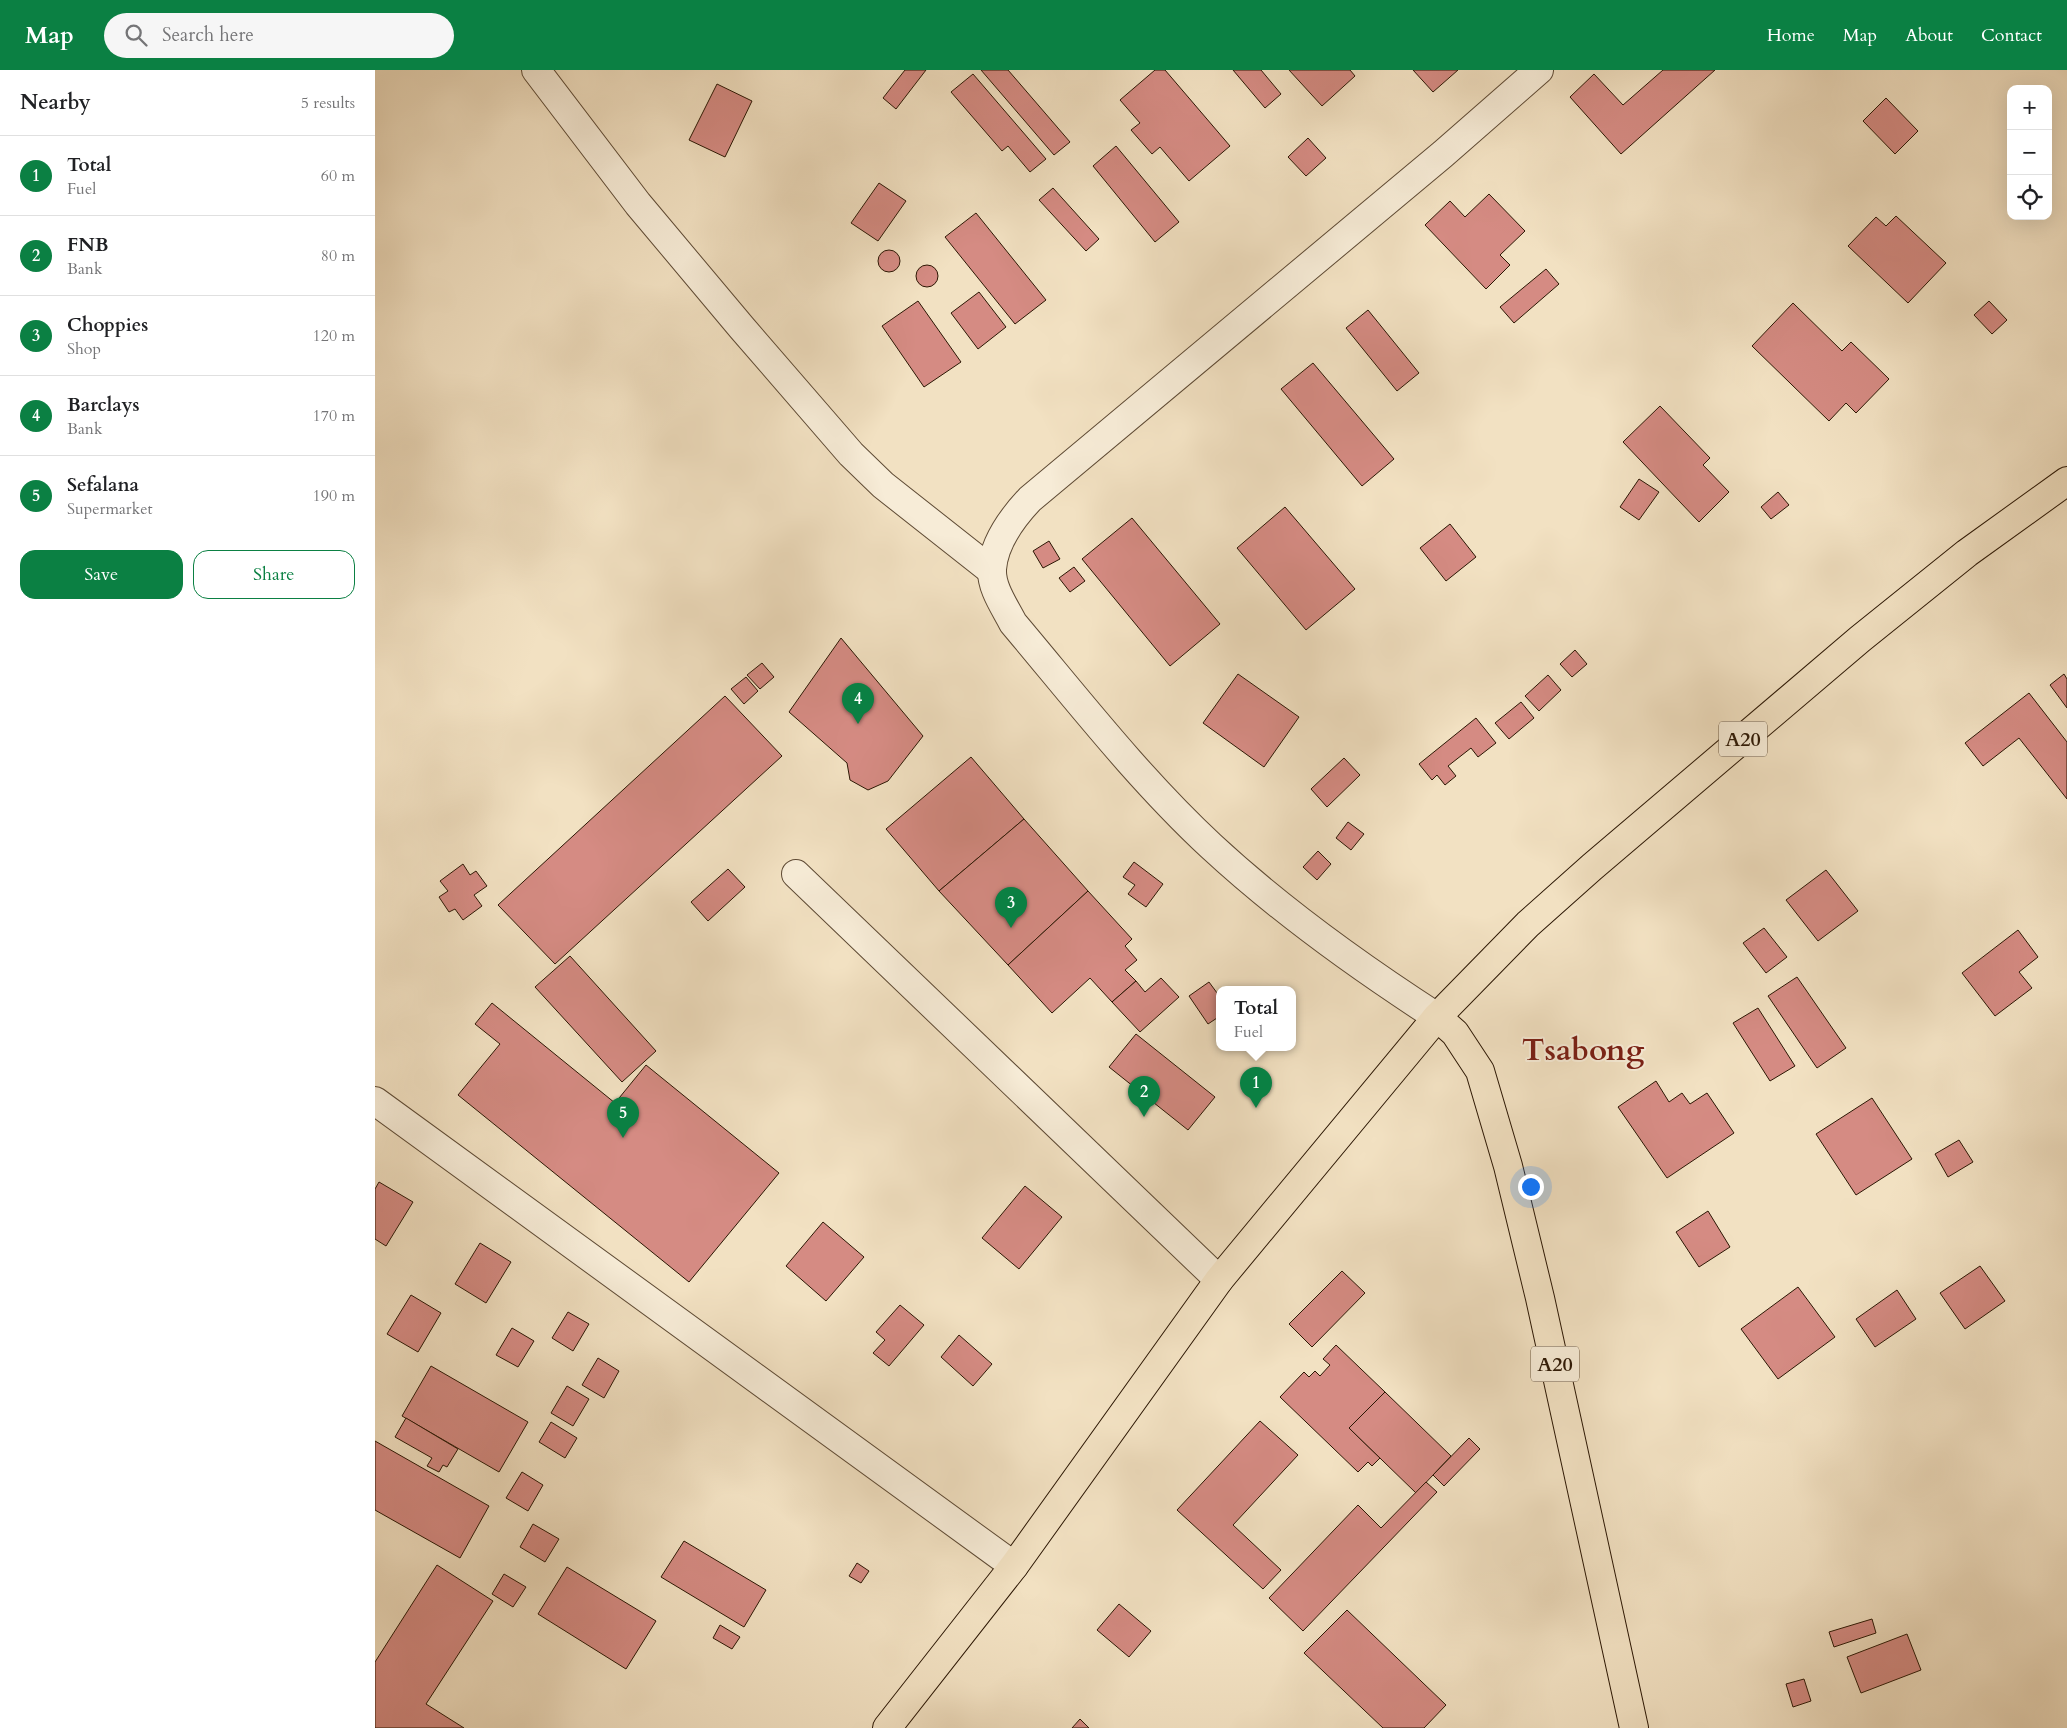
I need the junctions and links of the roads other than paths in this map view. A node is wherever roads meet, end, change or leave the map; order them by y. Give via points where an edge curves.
1 (536, 70) edge
2 (1539, 70) edge
3 (2067, 481) edge
4 (992, 571) junction
5 (796, 874) dead end
6 (1437, 1017) junction
7 (375, 1101) edge
8 (1219, 1280) junction
9 (1014, 1566) junction
10 (887, 1728) edge
11 (1634, 1728) edge

1 - 4 street via 638,204 851,454
2 - 4 street via 1030,499 1015,514 996,551
3 - 6 main road, A20 via 1967,553 1859,639 1592,866 1528,924
4 - 6 street via 999,596 1013,623 1137,770 1211,846 1354,962
5 - 8 street
6 - 8 main road
6 - 11 main road, A20 via 1455,1033 1480,1071 1505,1157 1540,1298
7 - 9 street
8 - 9 main road
9 - 10 main road

